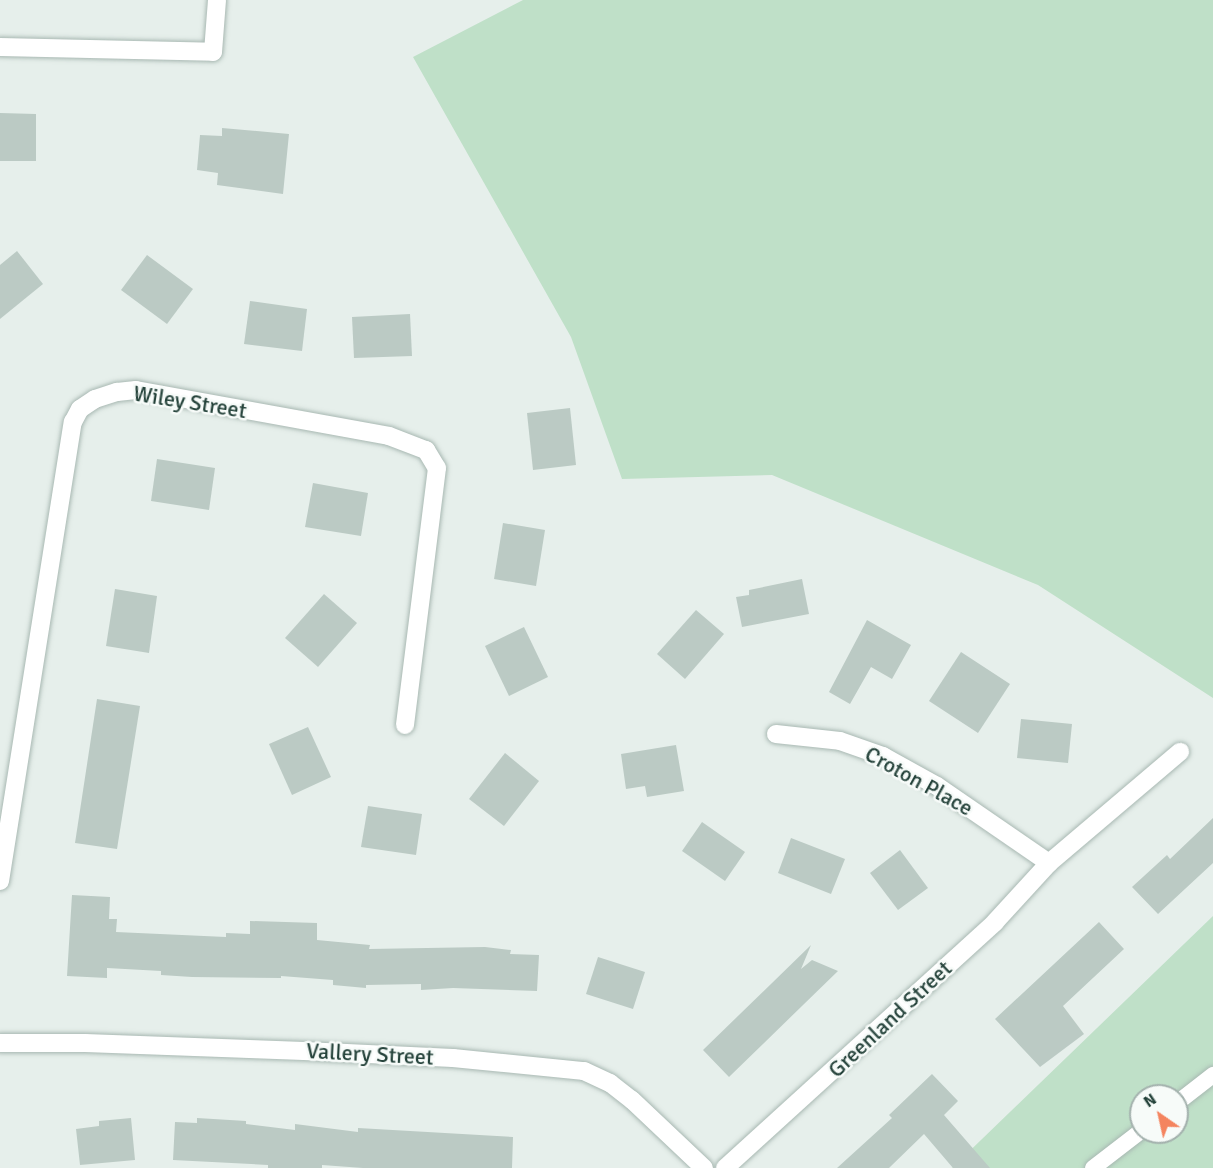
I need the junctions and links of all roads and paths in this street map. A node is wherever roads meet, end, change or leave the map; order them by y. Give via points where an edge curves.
1 (216, 5) edge
2 (0, 47) edge
3 (405, 725) dead end
4 (776, 734) dead end
5 (1180, 752) dead end
6 (1049, 863) junction
7 (0, 881) edge
8 (0, 1043) edge
9 (1213, 1075) edge
10 (1189, 1094) edge
11 (1129, 1140) edge
12 (704, 1168) edge
13 (725, 1168) edge
14 (1093, 1168) edge

1 - 2 street via 213,52
3 - 7 street, Wiley Street via 437,468 426,450 389,436 136,390 95,399 80,409 72,422
4 - 6 street, Croton Place via 840,741 883,756 937,786
5 - 6 street, Greenland Street
6 - 13 street, Greenland Street via 995,922
8 - 12 street, Vallery Street via 304,1050 453,1058 584,1071 610,1083 632,1100
9 - 10 lane
11 - 14 lane

